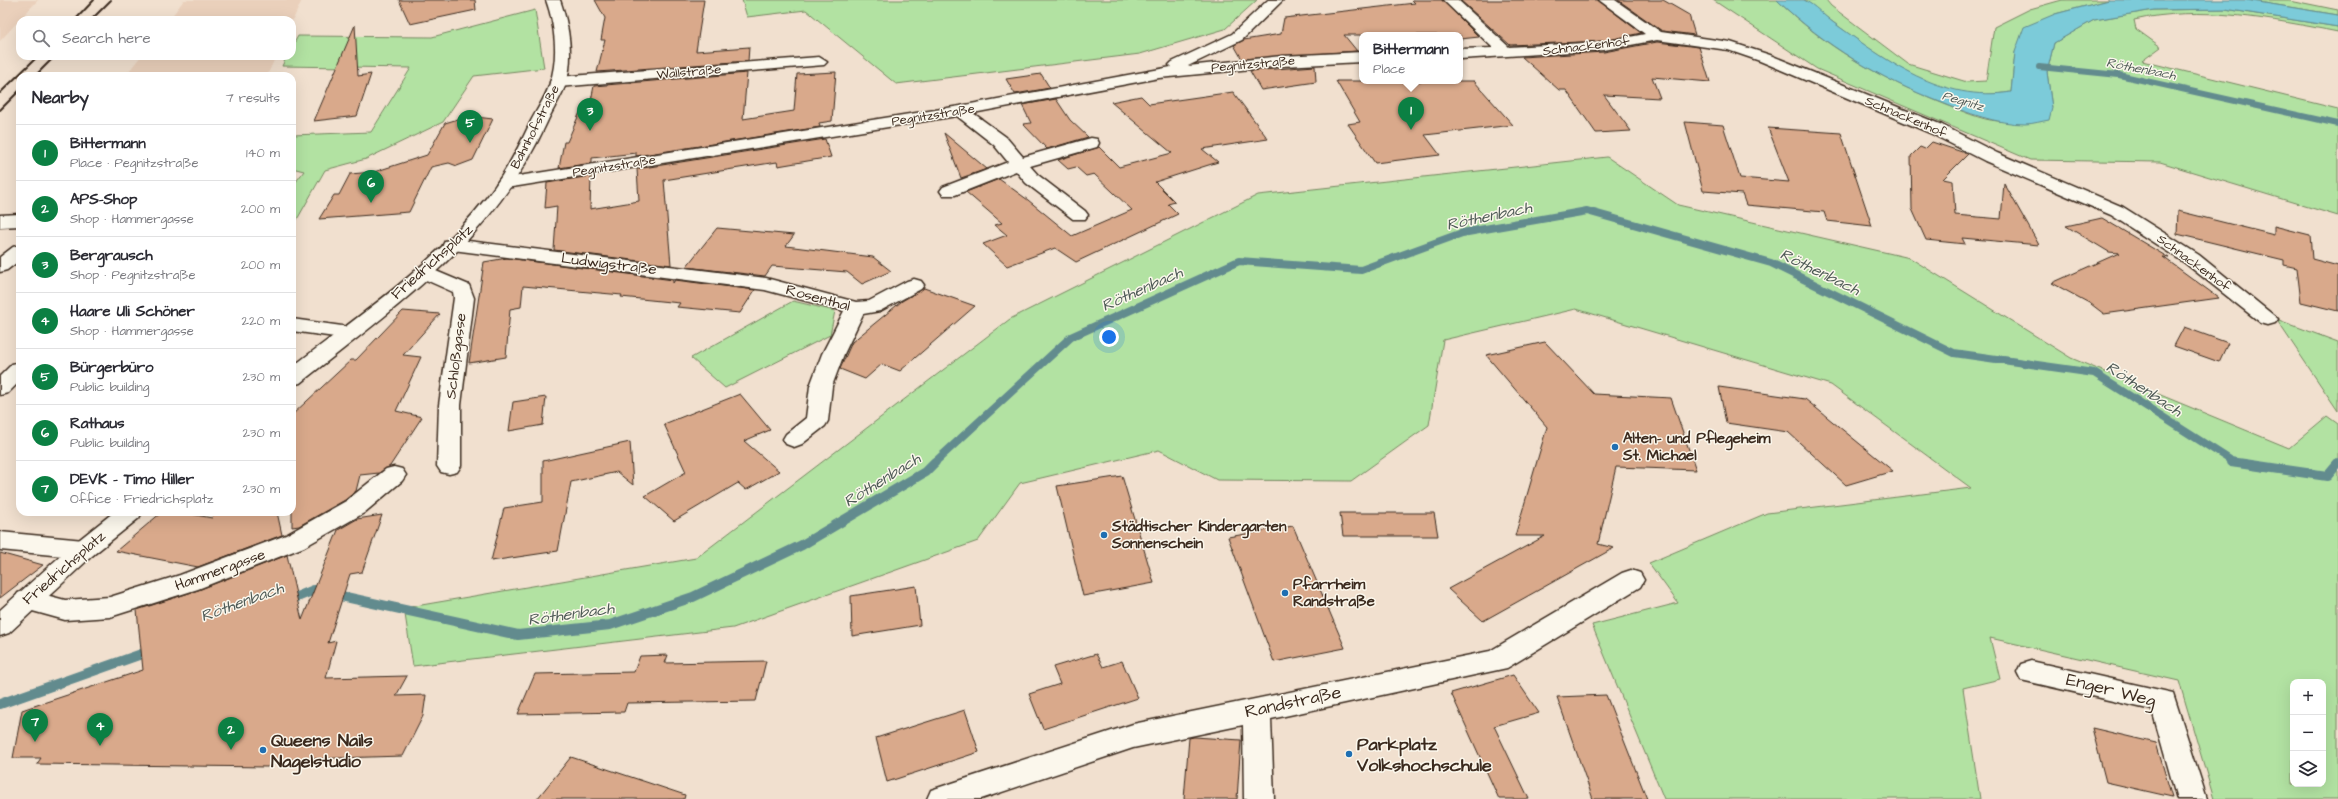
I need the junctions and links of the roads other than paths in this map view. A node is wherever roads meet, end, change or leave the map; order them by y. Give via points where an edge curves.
1 (553, 0) edge
2 (1276, 0) edge
3 (1450, 0) edge
4 (1606, 0) edge
5 (1657, 36) junction
6 (1506, 52) junction
7 (1463, 54) edge
8 (1359, 57) edge
9 (819, 62) dead end
10 (1159, 73) junction
11 (558, 82) junction
12 (960, 111) junction
13 (1091, 143) dead end
14 (1021, 163) junction
15 (506, 183) junction
16 (949, 191) dead end
17 (1079, 215) dead end
18 (16, 220) edge
19 (0, 221) edge
20 (452, 245) junction
21 (16, 255) edge
22 (0, 266) edge
23 (424, 272) junction
24 (766, 284) joint
25 (914, 285) dead end
26 (856, 308) junction
27 (2268, 319) dead end
28 (296, 326) edge
29 (349, 333) junction
30 (16, 373) edge
31 (296, 375) edge
32 (0, 388) edge
33 (794, 439) dead end
34 (449, 466) dead end
35 (394, 475) dead end
36 (125, 516) edge
37 (0, 541) edge
38 (84, 549) junction
39 (1631, 580) dead end
40 (27, 600) junction
41 (0, 626) edge
42 (2031, 672) dead end
43 (1257, 709) junction
44 (942, 799) edge
45 (1259, 799) edge
46 (2192, 799) edge

1 - 11 street, Bahnhofstraße via 560,24
2 - 10 street via 1236,36
3 - 6 street
4 - 5 street
5 - 6 street, Schnackenhof via 1604,46
5 - 27 street, Schnackenhof via 1730,46 1765,58 1936,129 1991,157 2117,211 2192,259
6 - 7 street
8 - 10 street, Pegnitzstraße via 1282,61
9 - 11 street, Wallstraße
10 - 12 street, Pegnitzstraße
11 - 15 street, Bahnhofstraße via 535,132
12 - 14 street via 1000,141
12 - 15 street, Pegnitzstraße
13 - 14 street
14 - 16 street
14 - 17 street via 1032,179
15 - 20 street, Friedrichsplatz via 487,210
18 - 19 street
20 - 23 street, Friedrichsplatz
20 - 24 street, Ludwigstraße
21 - 22 street
23 - 29 street, Friedrichsplatz
23 - 34 street, Schloßgasse via 462,289 464,298 450,405
24 - 26 street, Rosenthal
25 - 26 street, Rosenthal via 873,307
26 - 33 street via 833,354 821,386 817,420
28 - 29 street
29 - 31 street, Friedrichsplatz
30 - 32 street
35 - 40 street, Hammergasse via 355,507 295,542 189,582 110,607 65,610
36 - 38 street, Friedrichsplatz
37 - 38 street
38 - 40 street, Friedrichsplatz
39 - 43 street, Randstraße via 1497,660
40 - 41 street, Friedrichsplatz
42 - 46 street, Enger Weg via 2163,701
43 - 44 street, Randstraße via 1133,736
43 - 45 street

